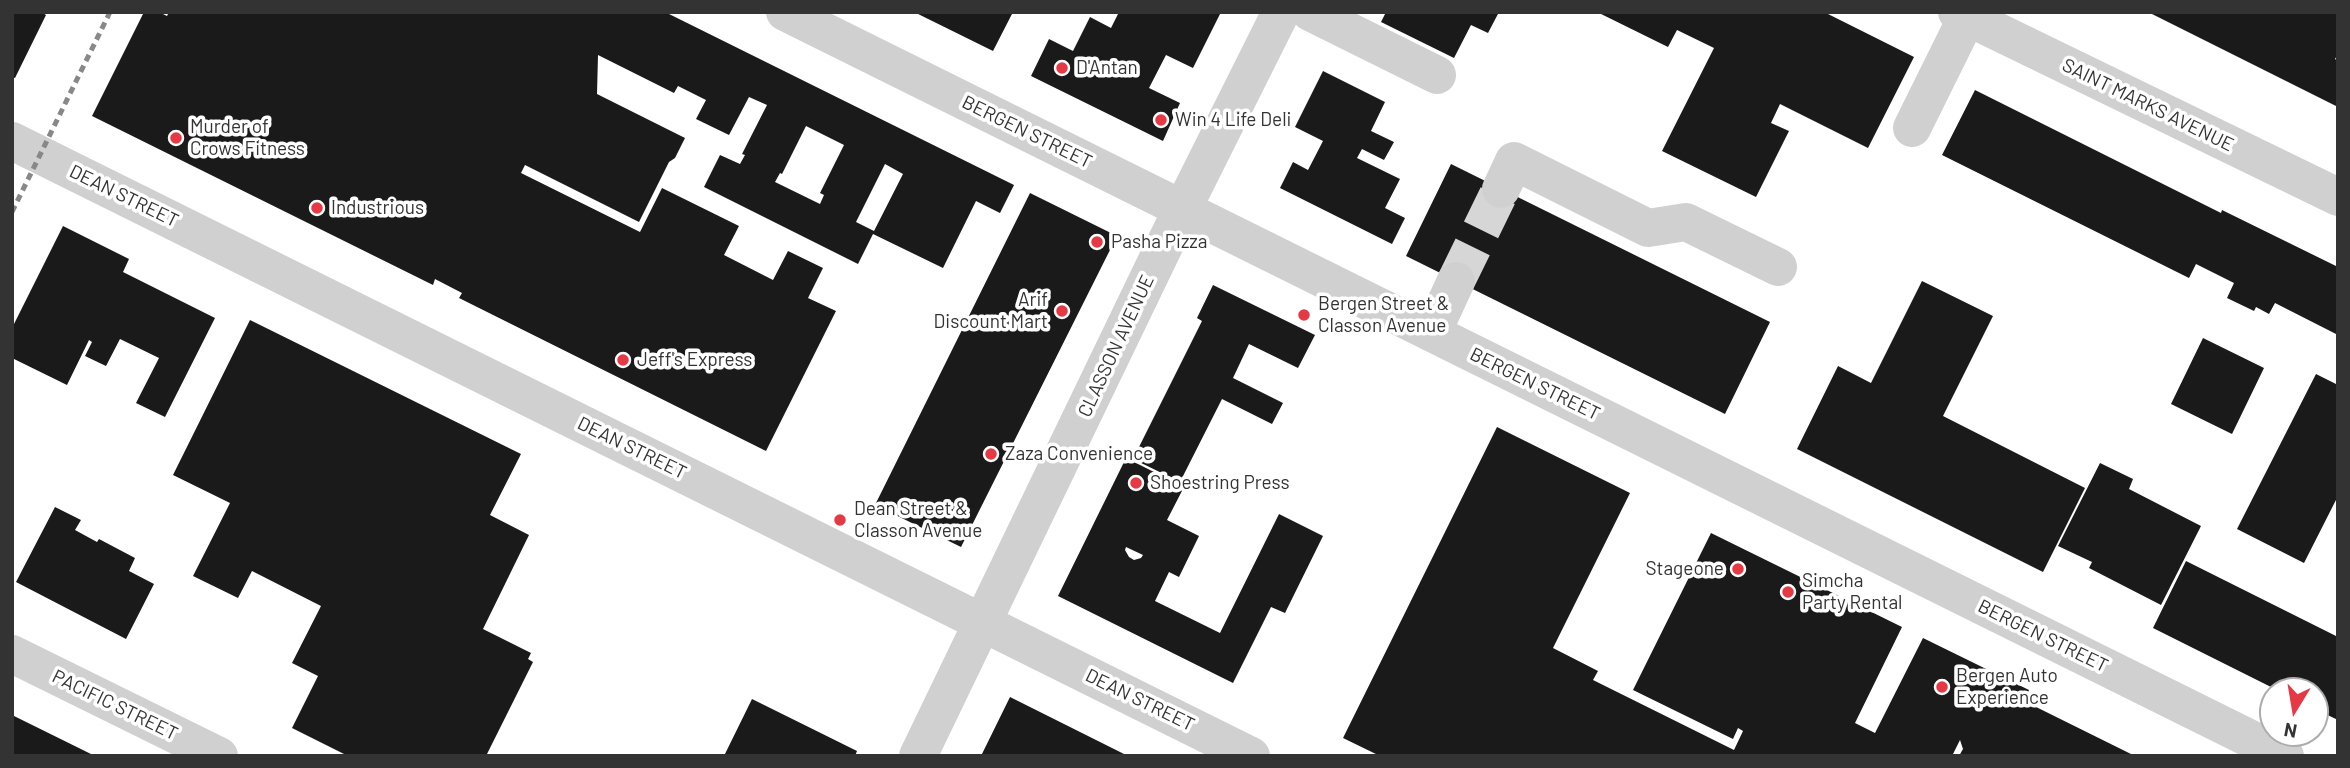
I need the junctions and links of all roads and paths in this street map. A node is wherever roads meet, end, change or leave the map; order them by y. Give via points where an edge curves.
1 (785, 12) edge
2 (1281, 12) edge
3 (1310, 12) edge
4 (1962, 15) edge
5 (1437, 75) dead end
6 (1912, 128) dead end
7 (12, 141) edge
8 (1501, 189) tunnel mouth
9 (2338, 198) edge
10 (1182, 209) junction
11 (1778, 267) dead end
12 (1457, 281) tunnel mouth
13 (1432, 333) junction
14 (984, 623) junction
15 (12, 653) edge
16 (219, 756) edge
17 (918, 756) edge
18 (1251, 756) edge
19 (2285, 756) edge

1 - 10 street, BERGEN STREET
2 - 10 street, CLASSON AVENUE
3 - 5 street
4 - 6 street
4 - 9 street, SAINT MARKS AVENUE
7 - 14 street, DEAN STREET
8 - 11 street via 1514,161 1648,228 1686,222
10 - 13 street, BERGEN STREET
10 - 14 street, CLASSON AVENUE
12 - 13 street
13 - 19 street, BERGEN STREET
14 - 17 street, CLASSON AVENUE
14 - 18 street, DEAN STREET
15 - 16 street, PACIFIC STREET

